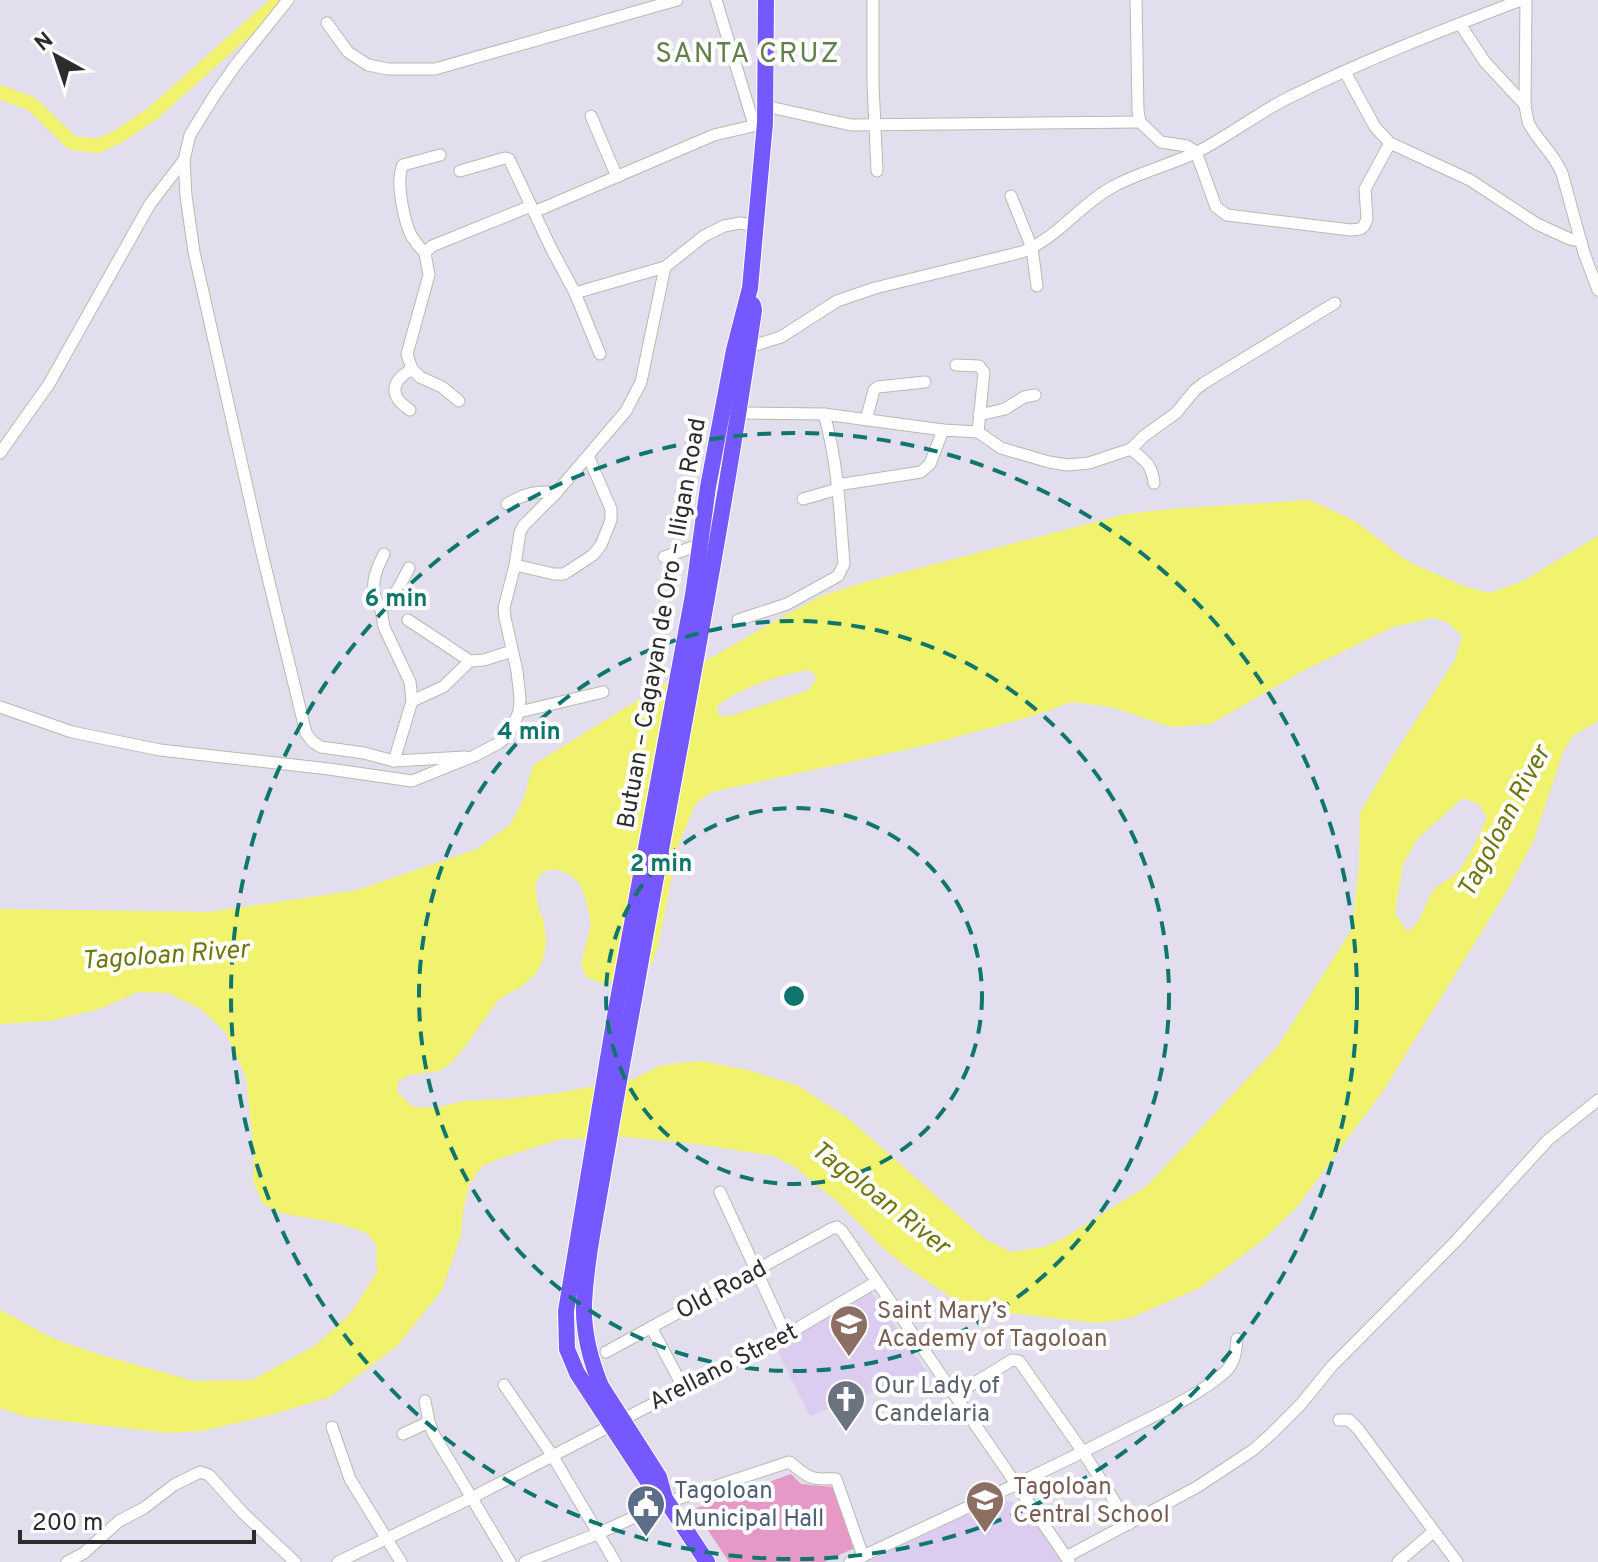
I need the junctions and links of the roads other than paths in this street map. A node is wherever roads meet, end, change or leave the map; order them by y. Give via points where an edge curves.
1 (288, 0) edge
2 (677, 0) edge
3 (716, 0) edge
4 (766, 0) edge
5 (873, 0) edge
6 (1136, 0) edge
7 (1523, 0) edge
8 (327, 23) dead end
9 (1460, 24) junction
10 (1345, 72) junction
11 (1525, 105) junction
12 (591, 116) dead end
13 (762, 118) junction
14 (1140, 122) junction
15 (875, 125) junction
16 (1390, 143) junction
17 (1196, 152) junction
18 (440, 155) dead end
19 (184, 160) junction
20 (460, 171) dead end
21 (877, 171) dead end
22 (617, 177) junction
23 (1011, 196) dead end
24 (533, 209) junction
25 (757, 226) junction
26 (1581, 241) junction
27 (1032, 248) junction
28 (425, 253) junction
29 (665, 267) junction
30 (1037, 286) dead end
31 (750, 288) junction
32 (1598, 290) edge
33 (575, 293) junction
34 (1335, 303) dead end
35 (749, 347) junction
36 (600, 354) dead end
37 (956, 365) dead end
38 (412, 369) junction
39 (925, 382) dead end
40 (1035, 395) dead end
41 (459, 401) dead end
42 (410, 410) dead end
43 (739, 413) junction
44 (824, 414) junction
45 (979, 415) junction
46 (866, 420) junction
47 (943, 430) junction
48 (978, 432) junction
49 (1131, 449) junction
50 (0, 453) edge
51 (588, 456) junction
52 (1154, 483) dead end
53 (837, 487) junction
54 (556, 493) junction
55 (803, 499) dead end
56 (507, 504) dead end
57 (699, 545) junction
58 (384, 554) dead end
59 (664, 557) dead end
60 (515, 565) junction
61 (409, 568) dead end
62 (381, 610) junction
63 (408, 620) dead end
64 (738, 620) dead end
65 (512, 651) junction
66 (687, 660) junction
67 (470, 661) junction
68 (603, 692) dead end
69 (412, 701) junction
70 (0, 707) edge
71 (519, 712) junction
72 (474, 756) junction
73 (394, 761) junction
74 (1598, 1100) edge
75 (720, 1192) dead end
76 (756, 1271) junction
77 (876, 1282) junction
78 (651, 1327) junction
79 (786, 1335) junction
80 (1237, 1339) dead end
81 (606, 1352) dead end
82 (504, 1385) dead end
83 (683, 1387) junction
84 (955, 1395) junction
85 (425, 1401) dead end
86 (1339, 1420) dead end
87 (616, 1421) junction
88 (429, 1422) junction
89 (332, 1427) dead end
90 (403, 1434) dead end
91 (1083, 1452) junction
92 (552, 1455) junction
93 (1016, 1485) junction
94 (471, 1498) junction
95 (666, 1500) junction
96 (1129, 1524) junction
97 (1433, 1532) junction
98 (597, 1534) junction
99 (388, 1539) junction
100 (863, 1556) junction
101 (1067, 1559) edge
102 (67, 1562) edge
103 (295, 1562) edge
104 (338, 1562) edge
105 (401, 1562) edge
106 (510, 1562) edge
107 (525, 1562) edge
108 (615, 1562) edge
109 (707, 1562) edge
110 (850, 1562) edge
111 (1398, 1562) edge
112 (1457, 1562) edge

1 - 19 street via 216,93 190,135
2 - 8 street via 435,69 368,65 348,52
3 - 13 street
4 - 13 highway, Butuan – Cagayan de Oro – Iligan Road
5 - 15 street
6 - 14 street
7 - 9 street
7 - 11 street
9 - 10 street
9 - 11 street via 1485,62
10 - 16 street via 1375,127
10 - 17 street via 1287,98
11 - 26 street via 1529,124 1562,173
12 - 22 street
13 - 15 street
13 - 22 street
13 - 25 highway, Butuan – Cagayan de Oro – Iligan Road
14 - 15 street
14 - 17 street via 1161,142
15 - 21 street
16 - 17 street via 1365,189 1364,226 1351,230 1227,215 1216,207
16 - 26 street via 1470,180 1537,224
17 - 27 street via 1099,194
18 - 28 street via 403,165 400,173 405,220
19 - 50 street via 150,204 49,384
19 - 73 street via 194,252 306,733 321,747
20 - 24 street via 507,158
22 - 24 street
23 - 27 street
24 - 28 street
24 - 33 street
25 - 29 street via 724,226
25 - 31 highway, Butuan – Cagayan de Oro – Iligan Road
26 - 32 street
27 - 30 street
27 - 35 street via 837,301 781,337
28 - 38 street via 429,275 407,354
29 - 33 street
29 - 51 street via 638,391
31 - 35 highway, Butuan – Cagayan de Oro – Iligan Road via 754,310
31 - 57 highway, Butuan – Cagayan de Oro – Iligan Road
33 - 36 street
34 - 49 street via 1204,383
35 - 43 highway, Butuan – Cagayan de Oro – Iligan Road
37 - 45 street via 979,366 984,372
38 - 41 street
38 - 42 street via 394,386 394,394
39 - 46 street via 878,387
40 - 45 street
43 - 44 street
43 - 66 highway, Butuan – Cagayan de Oro – Iligan Road via 715,557
44 - 46 street
44 - 53 street
45 - 48 street
46 - 47 street
47 - 48 street
47 - 53 street via 930,464 921,472
48 - 49 street via 1001,448 1067,465
49 - 52 street via 1150,466
51 - 54 street
51 - 60 street via 611,509 601,545 564,574
53 - 55 street
53 - 64 street via 844,564 838,576 787,604
54 - 56 street via 531,492
54 - 60 street via 520,532
57 - 59 street
57 - 66 highway, Butuan – Cagayan de Oro – Iligan Road
58 - 62 street via 373,589
60 - 65 street via 504,608
61 - 62 street
62 - 69 street via 410,682
63 - 67 street
65 - 67 street
65 - 71 street
66 - 87 highway, Butuan – Cagayan de Oro – Iligan Road via 583,1251 587,1346
67 - 69 street via 443,687
68 - 71 street
69 - 73 street
70 - 72 street via 72,732 160,750 412,781
71 - 72 street via 504,740
72 - 73 street
74 - 96 street via 1548,1140 1270,1435 1210,1480
75 - 76 street
76 - 77 street, Old Road via 837,1227
76 - 78 street, Old Road
76 - 79 street
77 - 79 street, Arellano Street
77 - 84 street
78 - 81 street, Old Road
78 - 83 street
79 - 83 street, Arellano Street
80 - 91 street via 1234,1359 1222,1375
82 - 92 street
83 - 87 street, Arellano Street
84 - 91 street via 1017,1360
84 - 93 street
85 - 88 street
86 - 97 street via 1356,1426
87 - 92 street, Arellano Street
87 - 95 highway, Butuan – Cagayan de Oro – Iligan Road via 649,1483
88 - 90 street
88 - 94 street
89 - 99 street via 350,1479
91 - 93 street
91 - 96 street
92 - 94 street, Arellano Street
92 - 98 street
93 - 100 street
93 - 101 street
94 - 99 street, Arellano Street
94 - 106 street
95 - 98 street
95 - 100 street via 793,1463 808,1477 836,1479
95 - 109 highway, Butuan – Cagayan de Oro – Iligan Road
96 - 101 street
97 - 111 street
97 - 112 street
98 - 107 street
98 - 108 street
99 - 104 street, Arellano Street
99 - 105 street
100 - 110 street
102 - 103 street via 119,1521 200,1472 209,1475

